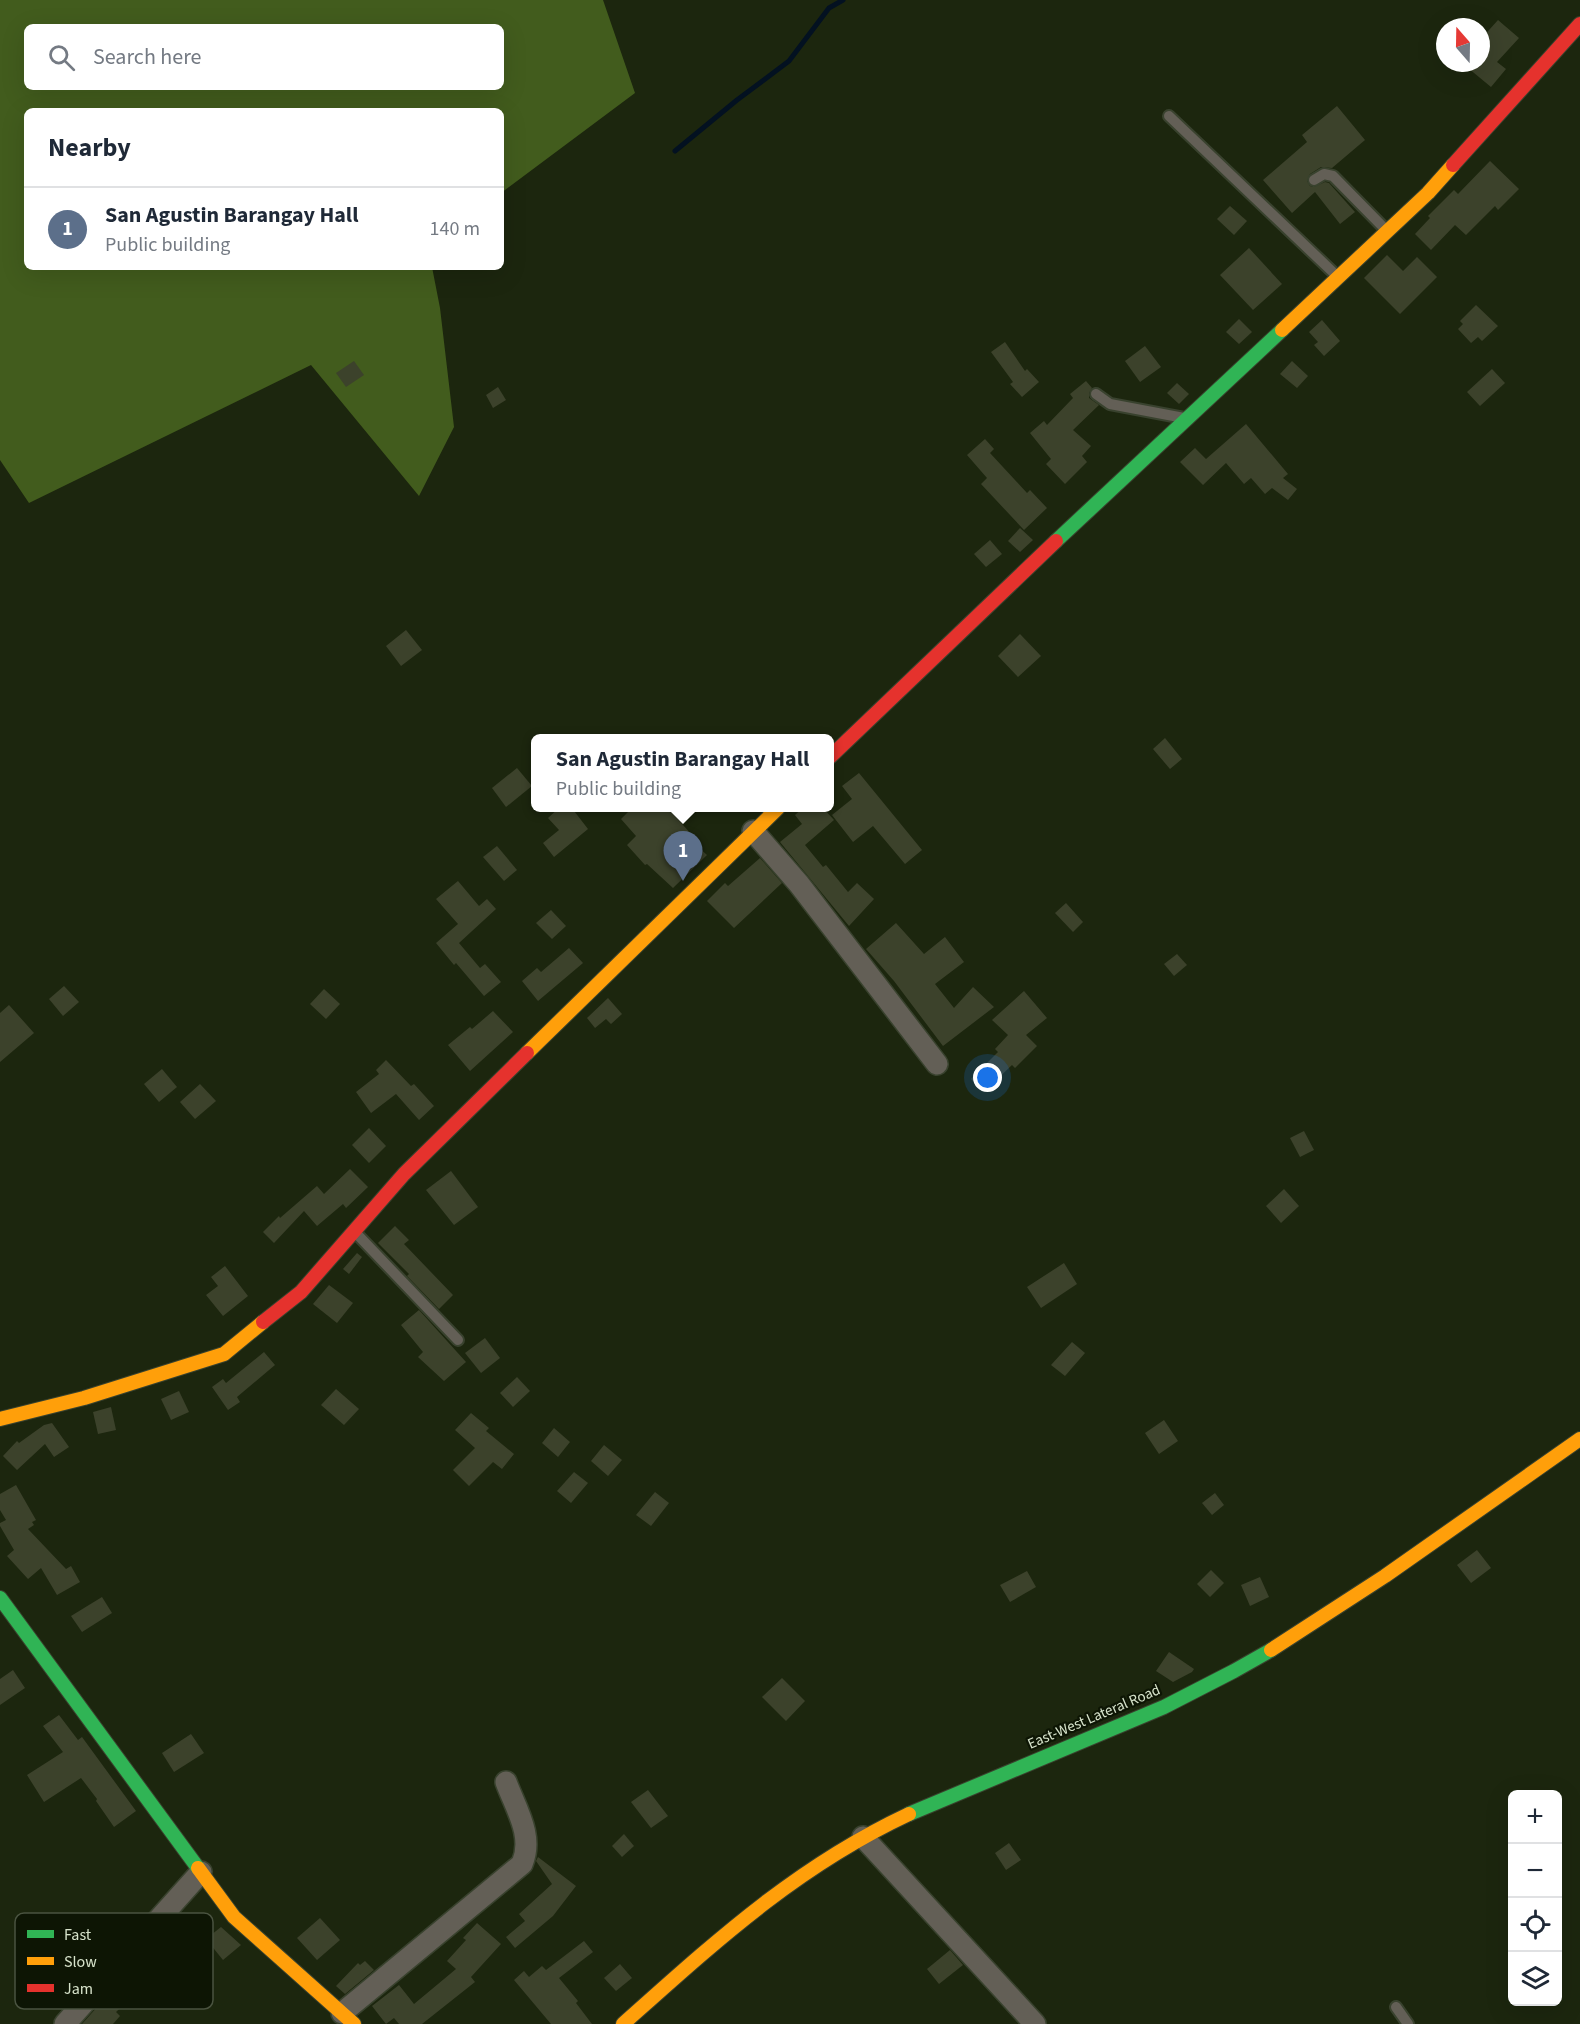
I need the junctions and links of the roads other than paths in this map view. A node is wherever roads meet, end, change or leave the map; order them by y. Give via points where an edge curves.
1 (1580, 24) edge
2 (1169, 116) dead end
3 (1314, 180) dead end
4 (1388, 231) junction
5 (1338, 277) junction
6 (1096, 394) dead end
7 (1187, 418) junction
8 (834, 754) edge
9 (773, 812) edge
10 (753, 831) junction
11 (937, 1064) dead end
12 (354, 1231) junction
13 (458, 1340) dead end
14 (0, 1419) edge
15 (1580, 1439) edge
16 (0, 1598) edge
17 (506, 1782) dead end
18 (863, 1837) junction
19 (201, 1872) junction
20 (165, 1913) edge
21 (1396, 2007) dead end
22 (79, 2009) edge
23 (348, 2019) edge
24 (66, 2024) edge
25 (623, 2024) edge
26 (1035, 2024) edge
27 (1408, 2024) edge

1 - 4 street via 1428,193
2 - 5 lane
3 - 4 lane via 1324,174 1333,176
4 - 5 street
5 - 7 street
6 - 7 lane via 1110,404
7 - 8 street
9 - 10 street
10 - 11 street via 799,884
10 - 12 street via 404,1174
12 - 13 lane
12 - 14 street via 301,1292 224,1354 84,1398
15 - 18 street, East-West Lateral Road via 1324,1616 1245,1664 1114,1729 1039,1758
16 - 19 street
17 - 23 street via 528,1842 522,1864
18 - 25 street, East-West Lateral Road via 786,1886
18 - 26 street
19 - 20 street
19 - 23 street via 234,1917
21 - 27 lane
22 - 24 street

